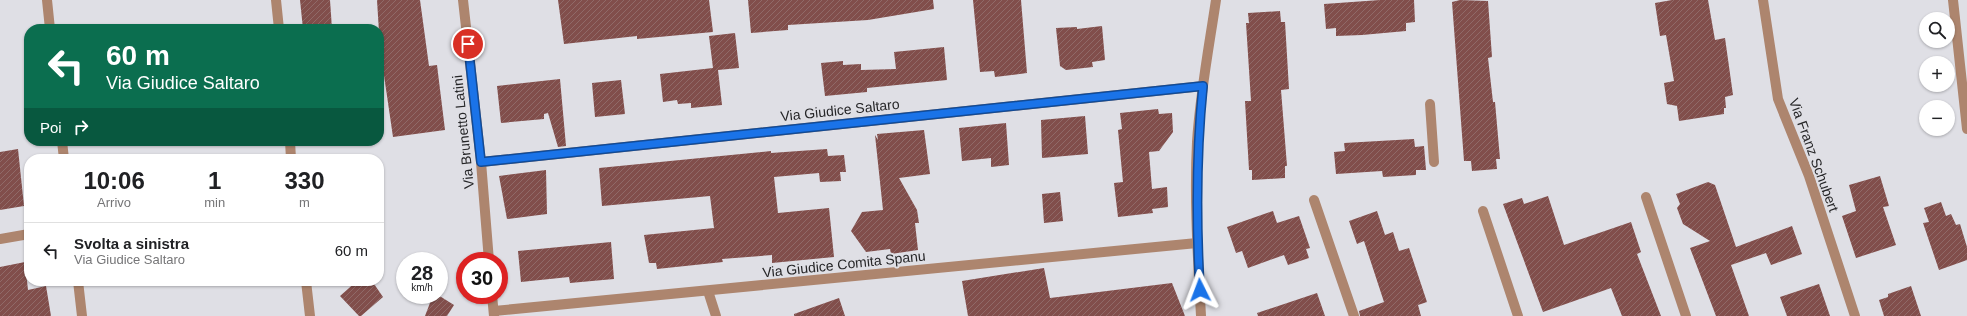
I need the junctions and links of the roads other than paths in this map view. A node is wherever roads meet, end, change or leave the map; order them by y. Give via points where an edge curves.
1 (47, 0) edge
2 (276, 0) edge
3 (463, 0) edge
4 (1216, 0) edge
5 (1763, 0) edge
6 (1953, 0) edge
7 (49, 24) edge
8 (278, 24) edge
9 (1203, 86) junction
10 (1430, 104) dead end
11 (1967, 129) edge
12 (481, 162) junction
13 (1434, 162) dead end
14 (1646, 197) dead end
15 (1314, 200) dead end
16 (1482, 211) dead end
17 (24, 235) edge
18 (0, 239) edge
19 (1197, 243) junction
20 (488, 252) edge
21 (79, 286) edge
22 (307, 286) edge
23 (708, 292) junction
24 (493, 304) edge
25 (494, 314) edge
26 (82, 316) edge
27 (310, 316) edge
28 (716, 316) edge
29 (1201, 316) edge
30 (1354, 316) edge
31 (1518, 316) edge
32 (1686, 316) edge
33 (1855, 316) edge

1 - 7 street
2 - 8 street
3 - 12 street, Via Brunetto Latini
4 - 9 street
5 - 33 street, Via Franz Schubert via 1778,99 1809,176
6 - 11 street
9 - 12 street, Via Giudice Saltaro
9 - 19 street via 1197,143
10 - 13 street
12 - 20 street, Via Brunetto Latini
14 - 32 street
15 - 30 street
16 - 31 street
17 - 18 street
19 - 23 street, Via Giudice Comita Spanu
19 - 29 street
21 - 26 street
22 - 27 street
23 - 25 street, Via Giudice Comita Spanu
23 - 28 street
24 - 25 street

